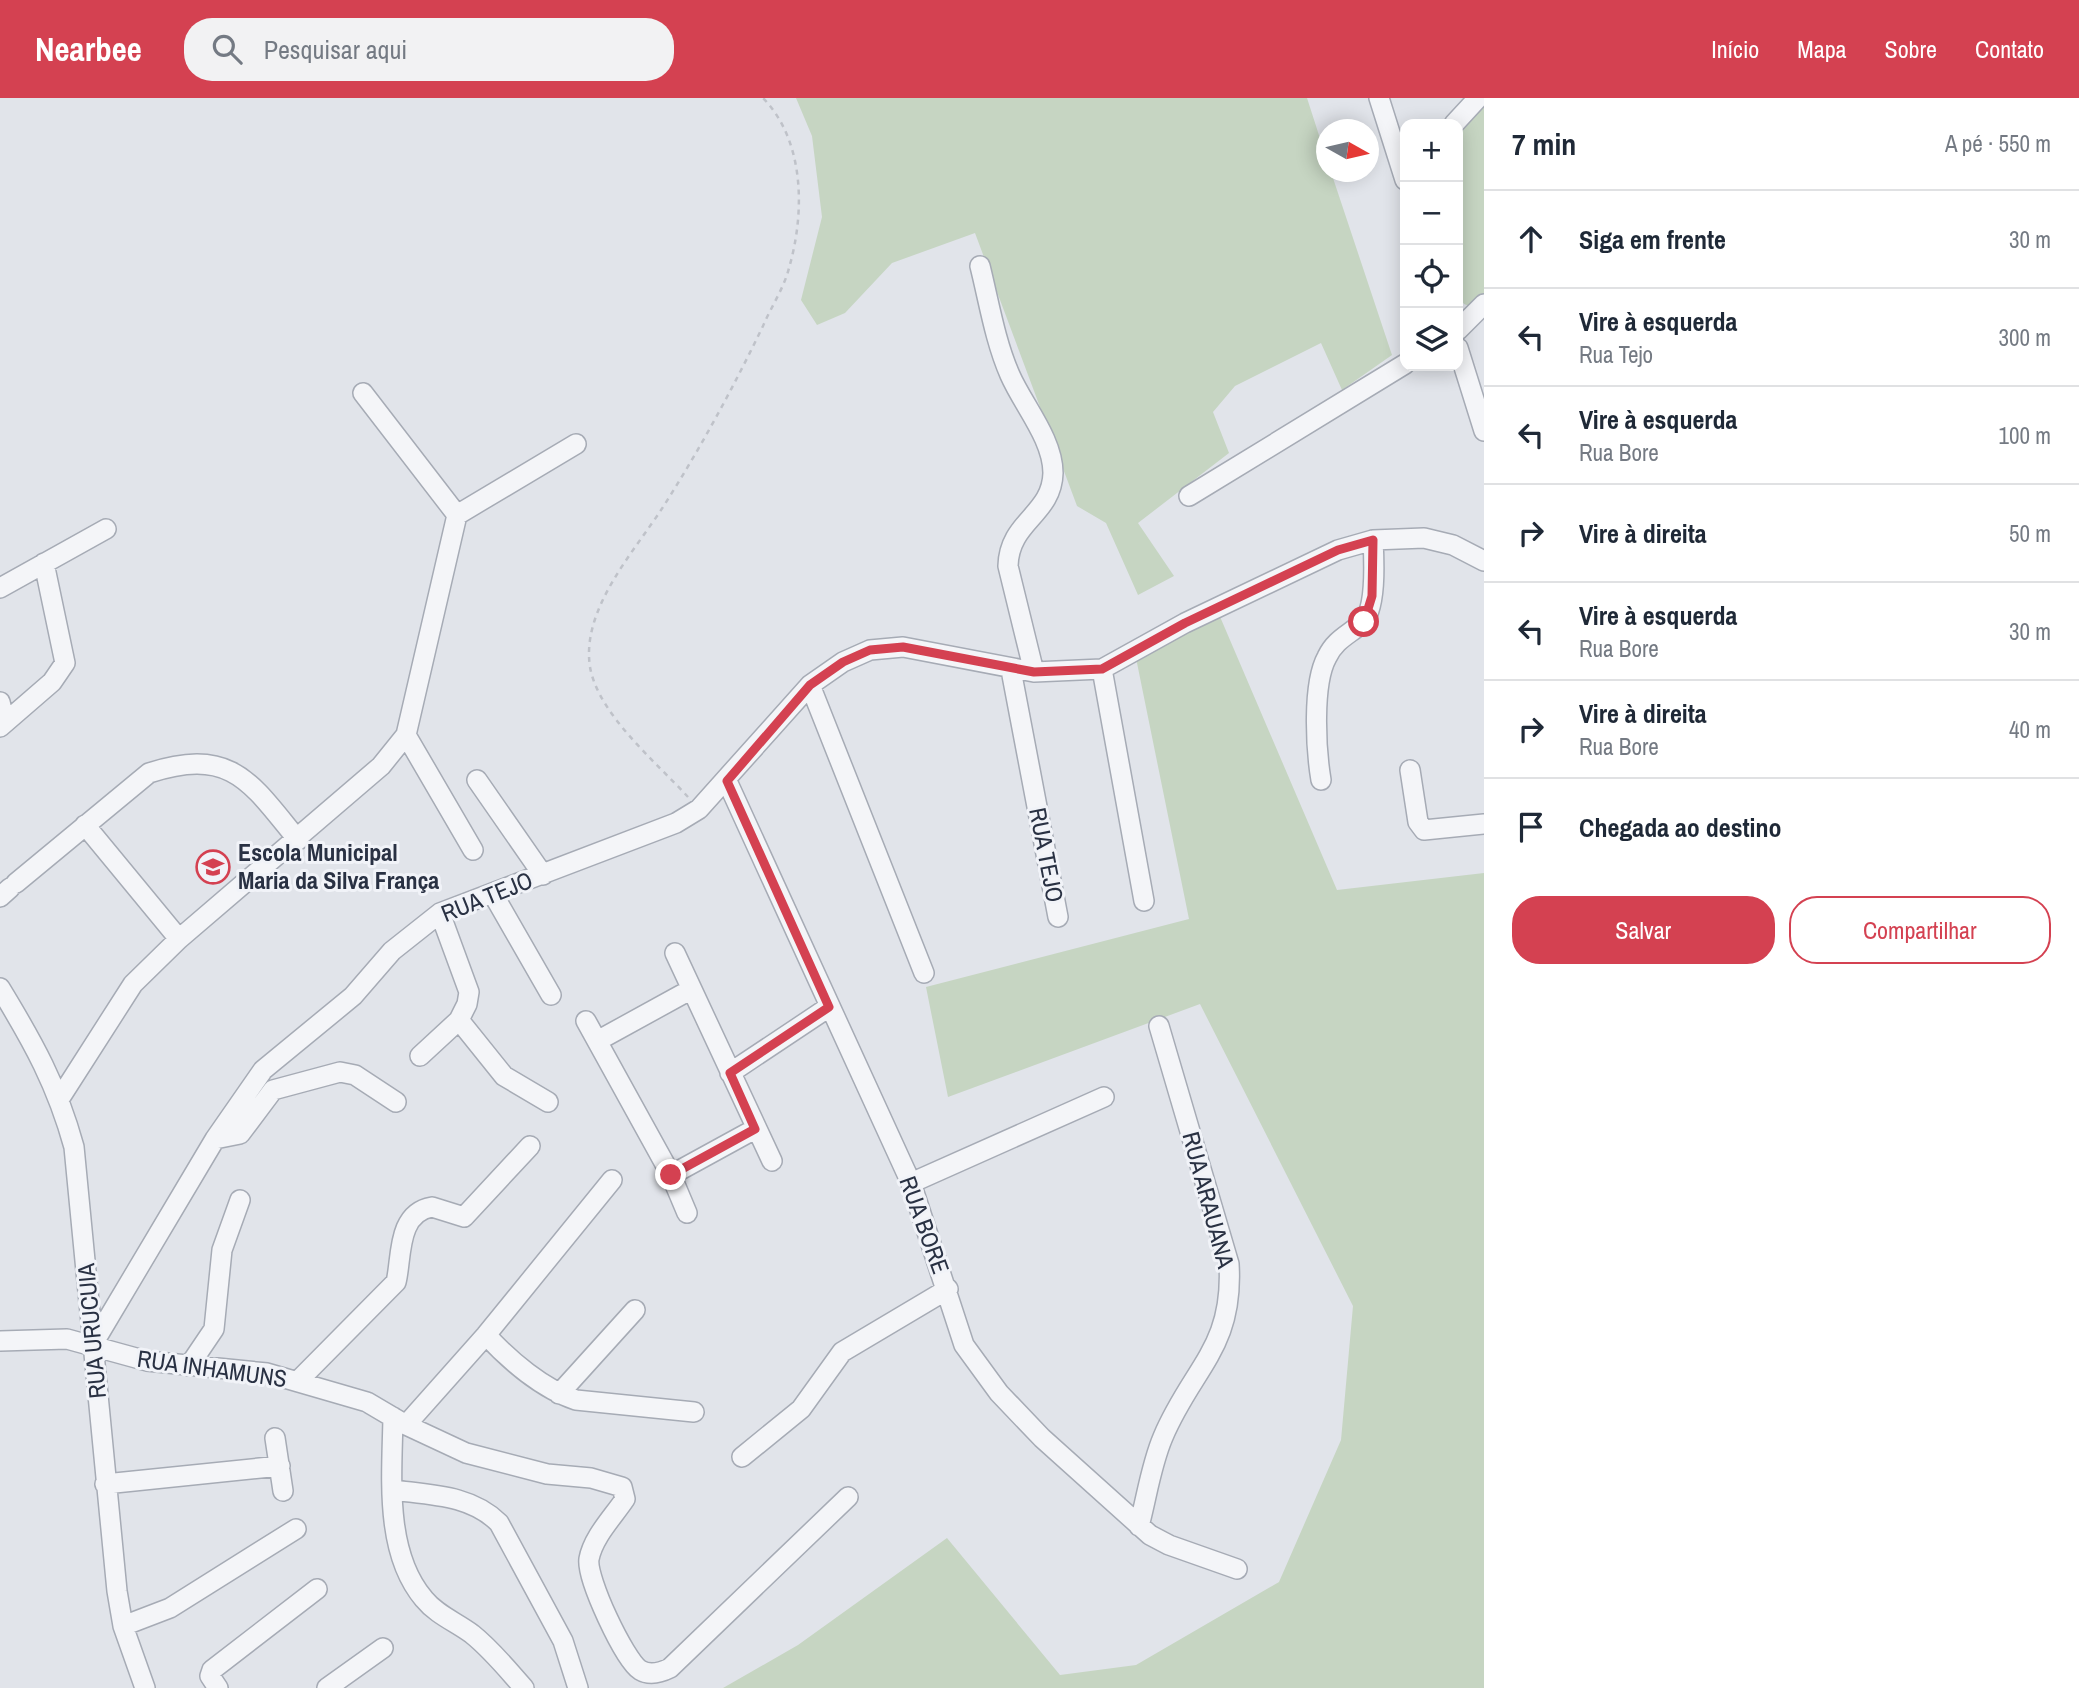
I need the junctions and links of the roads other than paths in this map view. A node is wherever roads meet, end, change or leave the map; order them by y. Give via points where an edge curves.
1 (1379, 98) edge
2 (1478, 98) edge
3 (1459, 119) edge
4 (1400, 163) edge
5 (980, 266) dead end
6 (1484, 304) edge
7 (1463, 325) edge
8 (1463, 364) edge
9 (1400, 366) edge
10 (363, 393) dead end
11 (1484, 431) edge
12 (576, 444) dead end
13 (1189, 496) dead end
14 (457, 516) junction
15 (106, 529) dead end
16 (1373, 540) junction
17 (1484, 561) edge
18 (44, 563) junction
19 (0, 587) edge
20 (1102, 669) junction
21 (1011, 670) junction
22 (1034, 672) junction
23 (810, 685) junction
24 (0, 702) edge
25 (3, 725) edge
26 (406, 735) junction
27 (1410, 770) dead end
28 (477, 779) dead end
29 (1321, 780) dead end
30 (727, 781) junction
31 (1484, 824) edge
32 (85, 825) junction
33 (298, 840) junction
34 (472, 850) dead end
35 (543, 875) junction
36 (8, 889) edge
37 (493, 894) junction
38 (1144, 901) dead end
39 (440, 913) junction
40 (1058, 917) dead end
41 (179, 939) junction
42 (675, 953) dead end
43 (924, 973) dead end
44 (0, 988) edge
45 (690, 990) junction
46 (551, 995) dead end
47 (829, 1007) junction
48 (459, 1020) junction
49 (586, 1021) dead end
50 (1159, 1026) dead end
51 (599, 1040) junction
52 (420, 1056) dead end
53 (730, 1073) junction
54 (1104, 1097) dead end
55 (60, 1098) junction
56 (396, 1102) dead end
57 (548, 1102) dead end
58 (755, 1129) junction
59 (215, 1139) junction
60 (530, 1146) dead end
61 (772, 1161) dead end
62 (671, 1175) junction
63 (612, 1180) dead end
64 (911, 1183) junction
65 (240, 1200) dead end
66 (687, 1213) dead end
67 (948, 1289) junction
68 (635, 1310) dead end
69 (486, 1335) junction
70 (0, 1340) edge
71 (93, 1344) junction
72 (189, 1366) junction
73 (298, 1381) junction
74 (559, 1394) junction
75 (694, 1412) dead end
76 (399, 1421) junction
77 (275, 1438) dead end
78 (742, 1458) dead end
79 (280, 1466) junction
80 (105, 1484) junction
81 (393, 1490) junction
82 (283, 1491) dead end
83 (848, 1497) dead end
84 (1139, 1526) junction
85 (296, 1529) dead end
86 (1237, 1569) dead end
87 (317, 1589) dead end
88 (123, 1626) junction
89 (383, 1648) dead end
90 (145, 1688) edge
91 (218, 1688) edge
92 (327, 1688) edge
93 (524, 1688) edge
94 (578, 1688) edge

1 - 4 street
2 - 3 street
5 - 22 street via 998,343 1049,451 1053,471 1042,506 1014,535 1008,549 1008,566
6 - 7 street
8 - 11 street
9 - 13 street
10 - 14 street
12 - 14 street
14 - 26 street
15 - 18 street
16 - 17 street, RUA TEJO via 1424,538 1453,545
16 - 20 street, RUA TEJO via 1338,550 1185,623
16 - 29 street via 1368,615 1336,641 1325,659 1318,747
18 - 19 street
18 - 25 street via 65,663 52,682
20 - 22 street, RUA TEJO
20 - 38 street
21 - 22 street, RUA TEJO
21 - 23 street, RUA TEJO via 903,647 870,650
21 - 40 street, RUA TEJO
23 - 30 street, RUA TEJO
23 - 43 street
24 - 25 street
26 - 33 street via 381,766
26 - 34 street
27 - 31 street via 1418,822 1424,830
28 - 35 street
30 - 35 street, RUA TEJO via 699,809 676,823
30 - 47 street, RUA BORE
32 - 33 street via 149,773 169,766 203,765 228,769 248,780
32 - 36 street
32 - 41 street
33 - 41 street
35 - 37 street, RUA TEJO
37 - 39 street, RUA TEJO
37 - 46 street
39 - 48 street via 469,992
39 - 59 street, RUA TEJO via 392,951 353,996 263,1070
41 - 55 street via 133,984
42 - 45 street
44 - 55 street, RUA URUCUIA
45 - 51 street
45 - 53 street
47 - 53 street
47 - 64 street, RUA BORE
48 - 52 street
48 - 57 street via 504,1076
49 - 51 street
50 - 84 street, RUA ARAUANA via 1229,1264 1231,1292 1217,1342 1164,1435
51 - 62 street
53 - 58 street
54 - 64 street
55 - 71 street, RUA URUCUIA via 74,1147
56 - 59 street via 355,1075 340,1072 274,1090 240,1133
58 - 61 street
58 - 62 street
59 - 71 street, RUA TEJO
60 - 73 street via 467,1215 456,1217 432,1207 411,1221 398,1253 396,1282
62 - 66 street
63 - 69 street
64 - 67 street, RUA BORE
65 - 72 street via 222,1250 214,1329
67 - 78 street via 842,1352 801,1409
67 - 84 street, RUA BORE via 964,1345 999,1393
68 - 74 street
69 - 74 street
69 - 76 street
70 - 71 street, RUA INHAMUNS via 67,1339
71 - 72 street, RUA INHAMUNS via 147,1361
71 - 80 street, RUA URUCUIA
72 - 73 street, RUA INHAMUNS via 267,1373
73 - 76 street, RUA INHAMUNS via 367,1402
74 - 75 street via 576,1400
76 - 81 street
76 - 83 street, RUA INHAMUNS via 466,1452 547,1474 618,1484 625,1490 625,1499 594,1543 589,1573 594,1592 634,1664 649,1673 670,1668
77 - 79 street
79 - 80 street
79 - 82 street
80 - 88 street, RUA URUCUIA
81 - 93 street via 400,1555 424,1599 491,1649
81 - 94 street via 469,1502 499,1524 563,1641
84 - 86 street, RUA BORE via 1169,1545
85 - 88 street via 170,1608
87 - 91 street via 212,1671 210,1676
88 - 90 street, RUA URUCUIA
89 - 92 street

